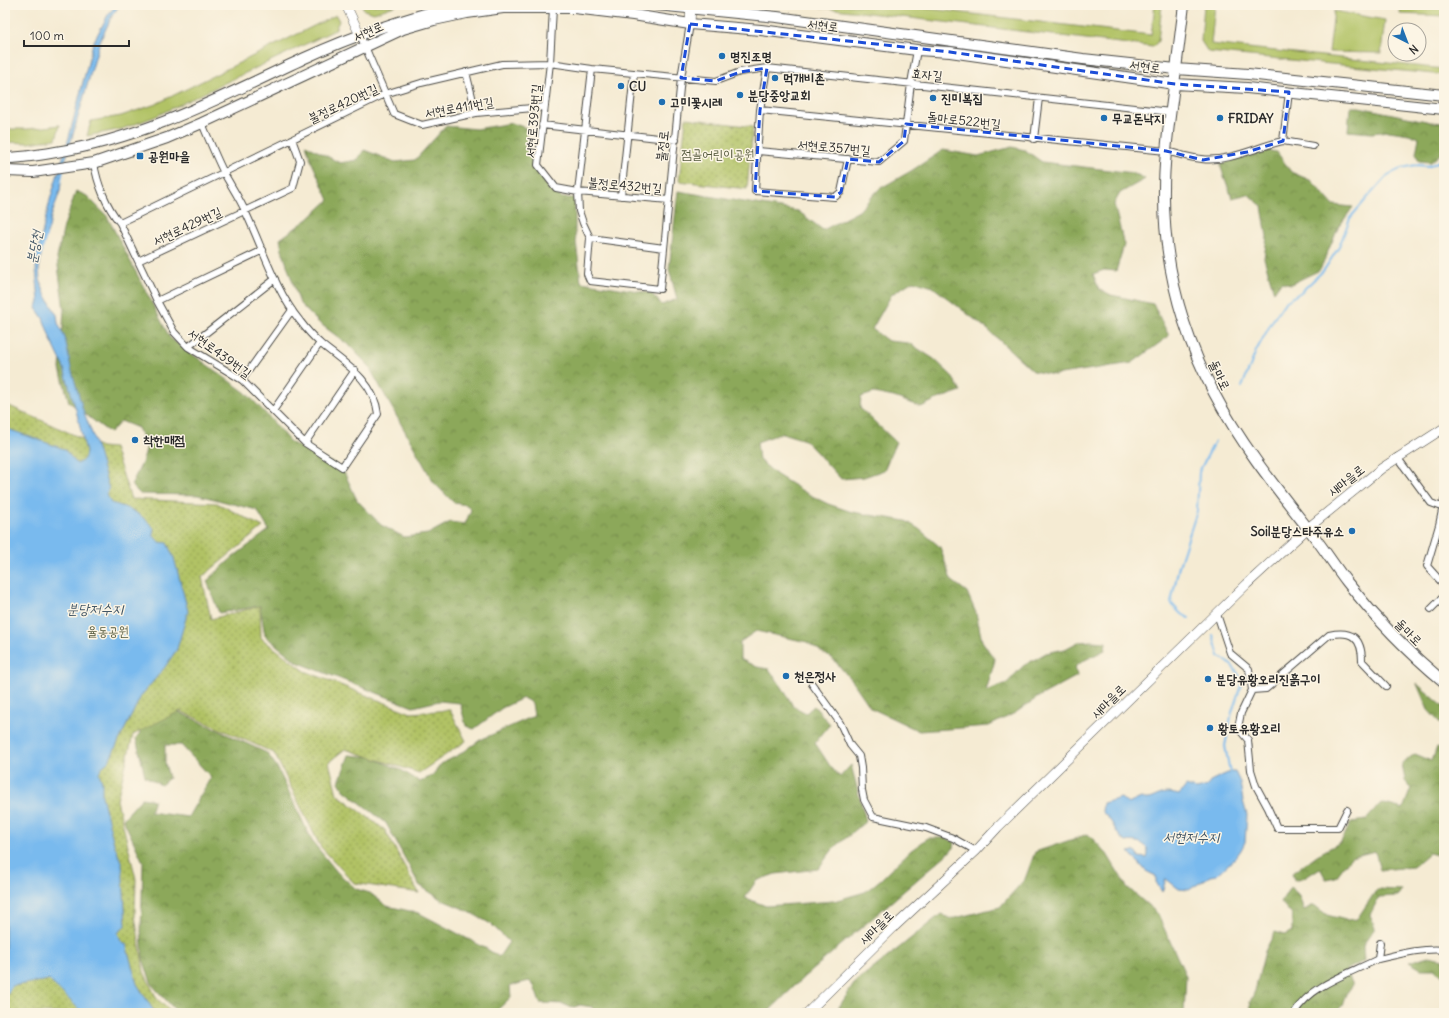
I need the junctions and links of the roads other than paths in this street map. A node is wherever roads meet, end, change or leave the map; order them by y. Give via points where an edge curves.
1 (346, 5) edge
2 (458, 5) edge
3 (657, 5) edge
4 (1184, 5) edge
5 (691, 7) edge
6 (553, 8) junction
7 (690, 24) junction
8 (360, 35) junction
9 (365, 46) junction
10 (917, 50) junction
11 (550, 63) junction
12 (767, 68) junction
13 (592, 69) junction
14 (1176, 69) junction
15 (466, 72) junction
16 (634, 73) junction
17 (681, 78) junction
18 (911, 83) junction
19 (1174, 84) junction
20 (1290, 92) junction
21 (385, 94) junction
22 (1444, 95) edge
23 (1039, 98) junction
24 (544, 107) junction
25 (1444, 109) edge
26 (760, 110) junction
27 (1171, 112) junction
28 (476, 113) junction
29 (202, 123) junction
30 (906, 124) junction
31 (542, 125) junction
32 (586, 130) junction
33 (627, 134) junction
34 (292, 139) junction
35 (1034, 139) junction
36 (676, 140) junction
37 (1283, 141) junction
38 (1313, 146) dead end
39 (758, 151) junction
40 (1166, 151) junction
41 (5, 158) edge
42 (848, 159) junction
43 (89, 164) junction
44 (5, 171) edge
45 (224, 172) junction
46 (578, 192) junction
47 (622, 196) junction
48 (669, 200) junction
49 (246, 211) junction
50 (120, 223) junction
51 (590, 238) junction
52 (664, 248) junction
53 (262, 250) junction
54 (138, 261) junction
55 (275, 279) junction
56 (157, 302) junction
57 (292, 310) junction
58 (320, 344) junction
59 (188, 347) junction
60 (355, 370) junction
61 (242, 380) junction
62 (273, 411) junction
63 (1444, 428) edge
64 (305, 443) junction
65 (1397, 457) junction
66 (1443, 504) edge
67 (1308, 528) junction
68 (1444, 585) edge
69 (1444, 596) edge
70 (1431, 610) dead end
71 (1217, 614) junction
72 (1444, 682) edge
73 (812, 684) dead end
74 (1386, 686) dead end
75 (1252, 690) junction
76 (1347, 810) dead end
77 (976, 851) junction
78 (1380, 943) dead end
79 (1444, 950) edge
80 (1378, 959) junction
81 (5, 1009) edge
82 (7, 1013) edge
83 (807, 1013) edge
84 (1294, 1013) edge

1 - 8 street
2 - 8 main road, 서현로
3 - 5 main road, 서현로
4 - 14 main road, 돌마로
5 - 7 street, 불정로
5 - 14 main road, 서현로
6 - 7 main road, 서현로 via 593,10
6 - 9 main road, 서현로 via 503,8 466,13 403,29
6 - 11 street, 서현로393번길
7 - 10 main road, 서현로 via 761,30
7 - 17 street, 불정로
8 - 9 street, 서현로411번길
8 - 41 main road, 서현로 via 195,110 141,131 82,148
9 - 21 street, 서현로411번길
9 - 29 main road, 서현로
10 - 18 street, 서현로357번길
10 - 19 main road, 서현로 via 950,52
11 - 13 street, 불정로420번길
11 - 15 street, 불정로420번길 via 502,64
11 - 24 street, 서현로393번길
12 - 17 street, 효자길 via 740,72 716,81
12 - 18 street, 효자길
12 - 26 street
13 - 16 street, 불정로420번길
13 - 32 street
14 - 19 main road, 돌마로
14 - 22 main road, 서현로
15 - 21 street, 불정로420번길
15 - 28 street
16 - 17 street, 불정로420번길
16 - 33 street
17 - 36 street, 불정로
18 - 23 street, 효자길
18 - 30 street, 서현로357번길
19 - 20 main road, 서현로
19 - 27 main road, 돌마로
20 - 25 main road, 서현로
20 - 37 street
21 - 28 street, 서현로411번길 via 394,114 422,125
21 - 34 street, 불정로420번길
23 - 27 street, 효자길
23 - 35 street
24 - 28 street, 서현로411번길
24 - 31 street, 서현로393번길
26 - 30 street, 돌마로522번길
26 - 39 street
27 - 40 main road, 돌마로
29 - 43 main road, 서현로 via 167,138
29 - 45 street
30 - 35 street, 돌마로522번길
30 - 42 street, 서현로357번길 via 904,141 879,162
31 - 32 street
31 - 46 street, 서현로393번길 via 538,164 556,188
32 - 33 street
32 - 46 street
33 - 36 street
33 - 47 street
34 - 45 street, 불정로420번길
34 - 49 street, 서현로429번길 via 300,162 293,188
35 - 40 street, 돌마로522번길
36 - 48 street, 불정로
37 - 38 street
37 - 40 street, 돌마로522번길 via 1215,159 1203,160
39 - 42 street, 서현로357번길
39 - 42 street via 755,191 836,197 841,192
40 - 67 main road, 돌마로 via 1166,241 1189,337 1230,422
43 - 44 main road, 서현로 via 33,172
43 - 50 street, 서현로439번길
45 - 49 street
45 - 50 street, 불정로420번길
46 - 47 street, 불정로432번길
46 - 51 street via 579,210
47 - 48 street, 불정로432번길
48 - 52 street, 불정로
49 - 53 street
49 - 54 street, 서현로429번길
50 - 54 street, 서현로439번길
51 - 52 street
51 - 52 street, 불정로 via 587,274 590,281 660,290
53 - 55 street
53 - 56 street
54 - 56 street, 서현로439번길
55 - 57 street
55 - 59 street
56 - 59 street, 서현로439번길 via 174,332
57 - 58 street
57 - 61 street
58 - 60 street
58 - 62 street
59 - 61 street, 서현로439번길
60 - 64 street
60 - 64 street, 서현로439번길 via 378,407 378,414 342,467
61 - 62 street, 서현로439번길
62 - 64 street, 서현로439번길
63 - 65 street, 새마을로
65 - 66 street via 1431,503
65 - 67 street, 새마을로
66 - 68 street via 1427,566
67 - 71 street, 새마을로
67 - 72 main road, 돌마로 via 1348,583 1392,636
69 - 70 street
71 - 75 street via 1230,653 1250,669
71 - 77 street, 새마을로
73 - 77 street via 840,723 850,745 859,756 864,800 873,817 926,828 953,838
74 - 75 street via 1362,662 1362,652 1357,640 1348,633 1340,633 1329,635 1266,689
75 - 76 street via 1241,713 1238,728 1248,740 1251,770 1256,786 1277,828 1338,828
77 - 83 street, 새마을로
78 - 80 street
79 - 80 street via 1410,952
80 - 84 street via 1334,979 1314,992
81 - 82 street

